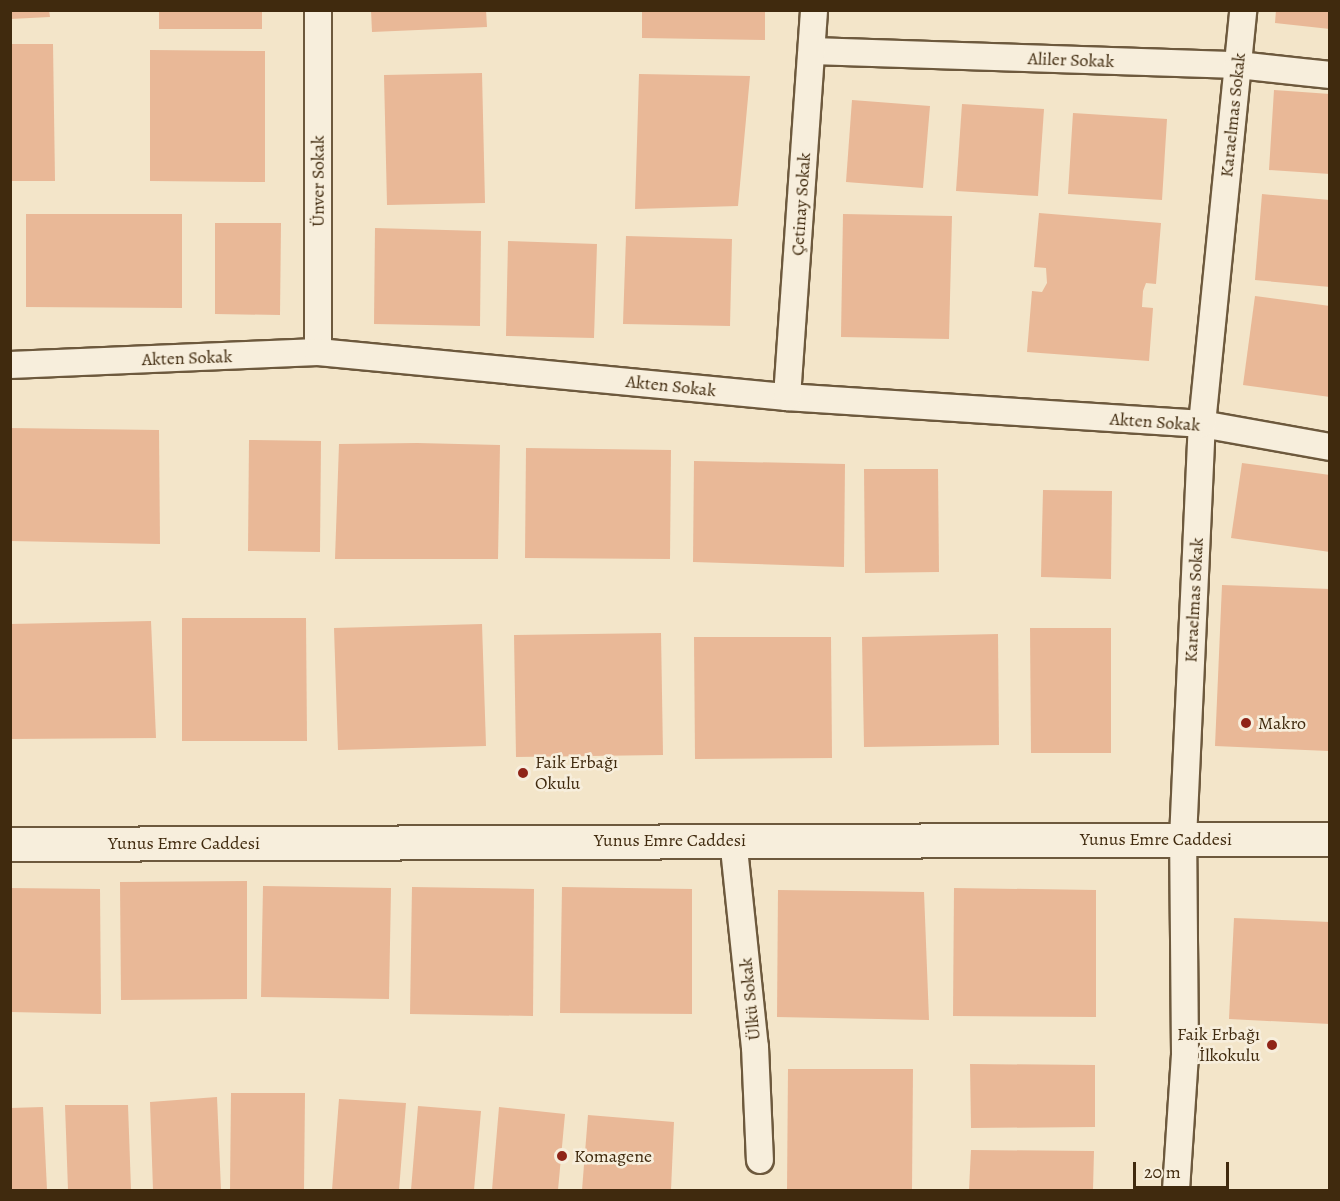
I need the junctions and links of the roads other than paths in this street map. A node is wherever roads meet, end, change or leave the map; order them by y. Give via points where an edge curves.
1 (318, 10) edge
2 (814, 10) edge
3 (1243, 10) edge
4 (812, 51) junction
5 (1238, 65) junction
6 (1329, 75) edge
7 (318, 352) junction
8 (10, 365) edge
9 (787, 397) junction
10 (1202, 424) junction
11 (1329, 447) edge
12 (733, 839) junction
13 (1183, 839) junction
14 (1329, 839) edge
15 (10, 844) edge
16 (760, 1160) dead end
17 (1176, 1191) edge

1 - 7 street, Ünver Sokak
2 - 4 street, Çetinay Sokak
3 - 5 street, Karaelmas Sokak
4 - 5 street, Aliler Sokak
4 - 9 street, Çetinay Sokak
5 - 6 street, Aliler Sokak
5 - 10 street, Karaelmas Sokak
7 - 8 street, Akten Sokak
7 - 9 street, Akten Sokak
9 - 10 street, Akten Sokak
10 - 11 street, Akten Sokak
10 - 13 street, Karaelmas Sokak
12 - 13 main road, Yunus Emre Caddesi
12 - 15 main road, Yunus Emre Caddesi
12 - 16 street, Ülkü Sokak via 755,1047
13 - 14 main road, Yunus Emre Caddesi
13 - 17 street, Karaelmas Sokak via 1185,1054

